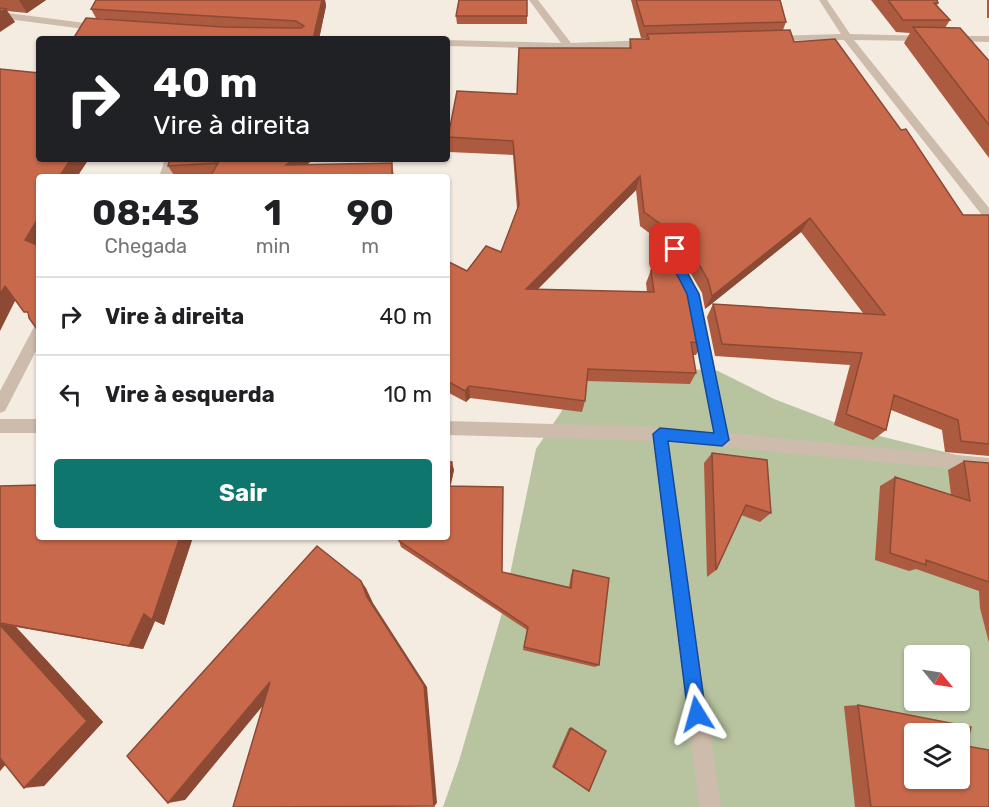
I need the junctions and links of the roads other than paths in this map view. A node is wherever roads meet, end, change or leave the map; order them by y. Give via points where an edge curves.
1 (533, 0) edge
2 (823, 0) edge
3 (0, 15) edge
4 (114, 29) edge
5 (847, 37) junction
6 (765, 39) edge
7 (989, 39) edge
8 (450, 43) edge
9 (661, 43) edge
10 (568, 46) junction
11 (989, 216) edge
12 (675, 249) edge
13 (36, 337) edge
14 (0, 406) edge
15 (0, 426) edge
16 (36, 426) edge
17 (450, 428) edge
18 (660, 434) junction
19 (722, 440) junction
20 (989, 465) edge
21 (710, 807) edge

1 - 10 street
2 - 5 street
3 - 4 street
5 - 6 street
5 - 7 street
5 - 11 street
8 - 10 street
9 - 10 street
12 - 19 street via 675,261 693,294
13 - 14 street
15 - 16 street
17 - 18 street
18 - 19 street
18 - 21 street
19 - 20 street

